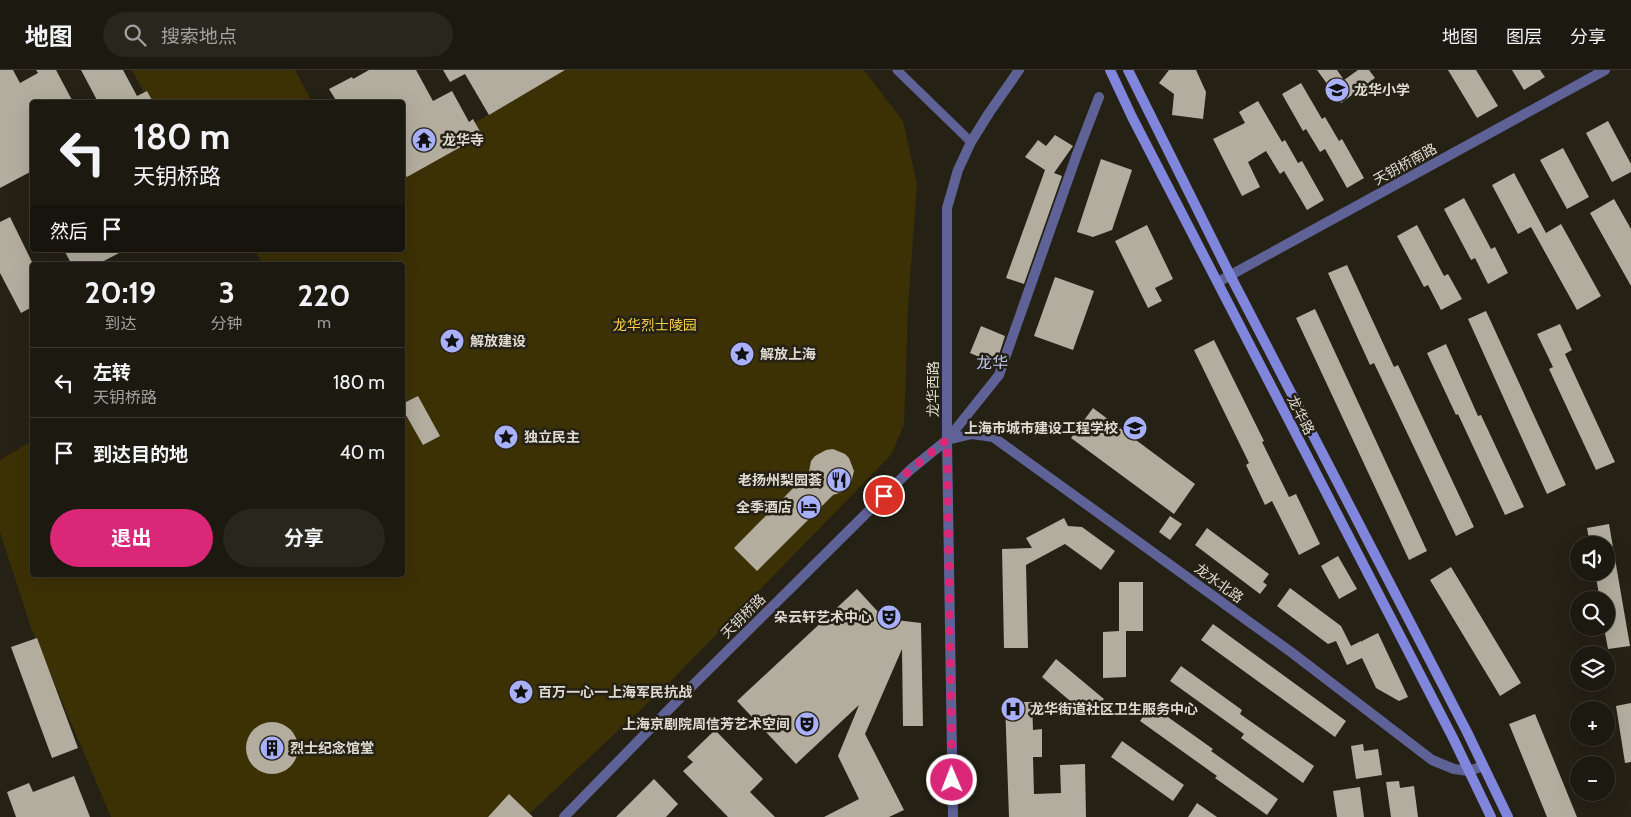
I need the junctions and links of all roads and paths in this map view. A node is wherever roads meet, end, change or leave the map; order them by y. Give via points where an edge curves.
1 (897, 70) edge
2 (1019, 70) edge
3 (1110, 70) edge
4 (1128, 70) edge
5 (1605, 70) edge
6 (1099, 97) dead end
7 (971, 142) junction
8 (1230, 276) junction
9 (1218, 282) junction
10 (947, 440) junction
11 (1483, 766) junction
12 (1469, 772) junction
13 (564, 817) edge
14 (953, 817) edge
15 (1490, 817) edge
16 (1508, 817) edge

1 - 7 street
2 - 7 street, 龙华西路
3 - 9 main road, 龙华路
4 - 8 main road, 龙华路
5 - 8 street, 天钥桥南路
6 - 10 street via 999,375
7 - 10 street, 龙华西路 via 950,194 946,221
8 - 9 street, 天钥桥南路
8 - 11 main road, 龙华路
9 - 12 main road, 龙华路
10 - 12 street, 龙水北路 via 972,434 993,437 1291,652 1432,760
10 - 13 street, 天钥桥路 via 903,476
10 - 14 street, 龙华西路
11 - 12 street
11 - 16 main road
12 - 15 main road

